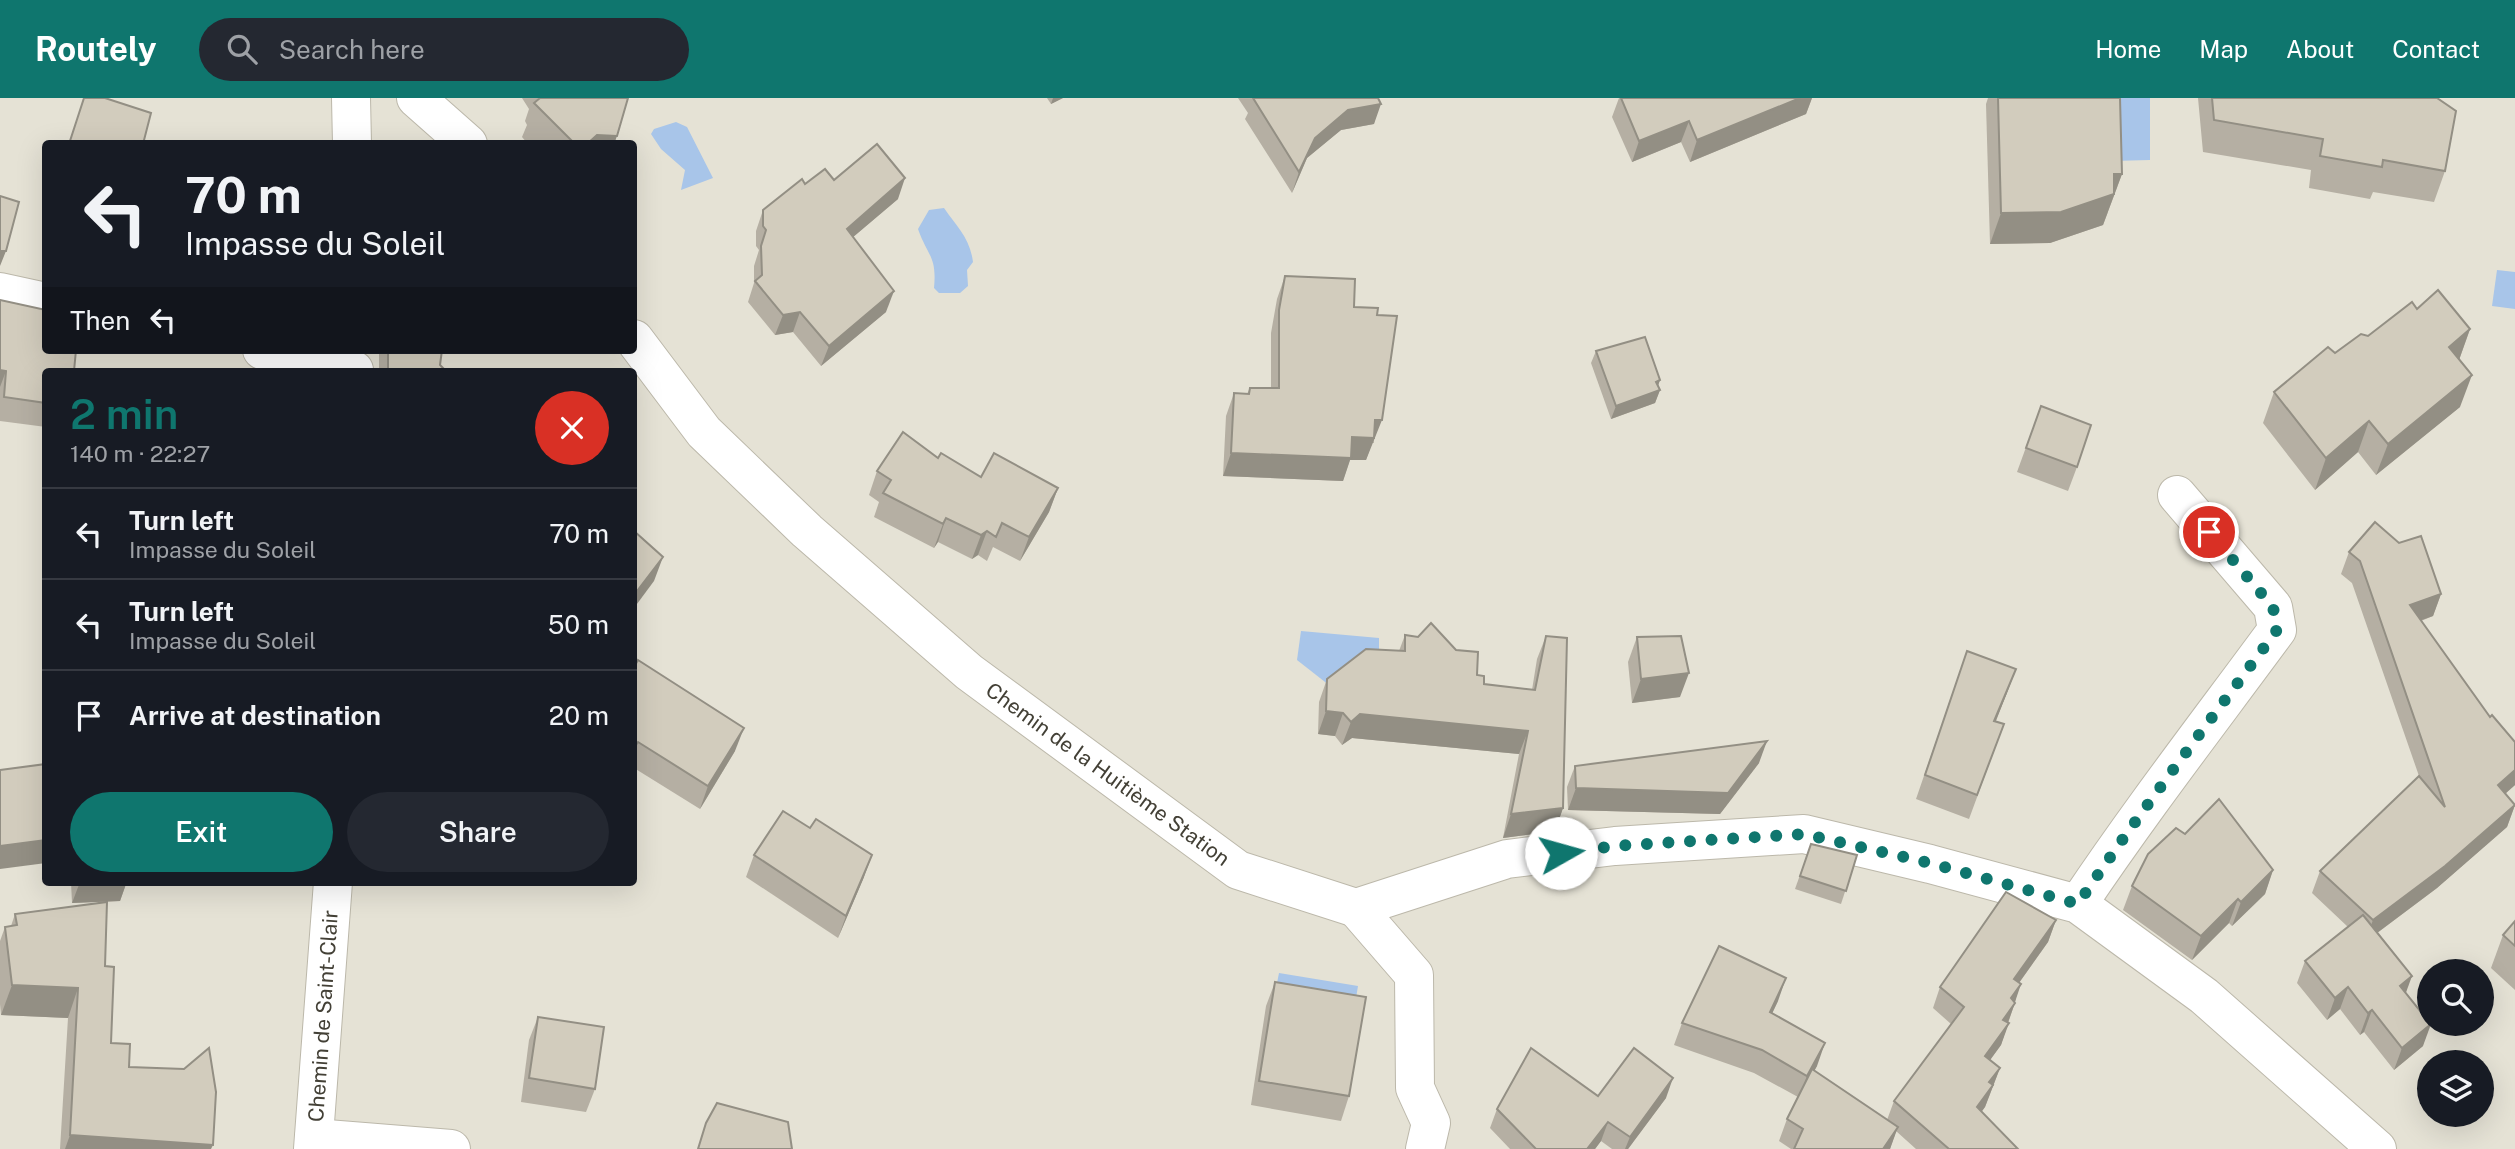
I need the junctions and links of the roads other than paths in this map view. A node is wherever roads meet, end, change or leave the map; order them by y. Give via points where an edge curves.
1 (351, 98) edge
2 (416, 98) edge
3 (352, 140) edge
4 (463, 140) edge
5 (0, 292) edge
6 (42, 301) edge
7 (637, 343) edge
8 (280, 354) edge
9 (341, 368) edge
10 (2176, 495) dead end
11 (333, 886) edge
12 (2078, 904) junction
13 (1356, 908) junction
14 (314, 1143) edge
15 (451, 1149) edge
16 (1425, 1149) edge
17 (2377, 1149) edge

1 - 3 street
2 - 4 street
5 - 6 street
7 - 13 street, Chemin de la Huitième Station via 704,432 807,531 969,672 1238,870
8 - 9 street
10 - 12 street via 2273,607 2277,630 2136,818
11 - 14 street, Chemin de Saint-Clair
12 - 13 street via 1804,834 1615,846 1507,859
12 - 17 street via 2204,996
13 - 16 street via 1414,975 1415,1088 1431,1123
14 - 15 street

